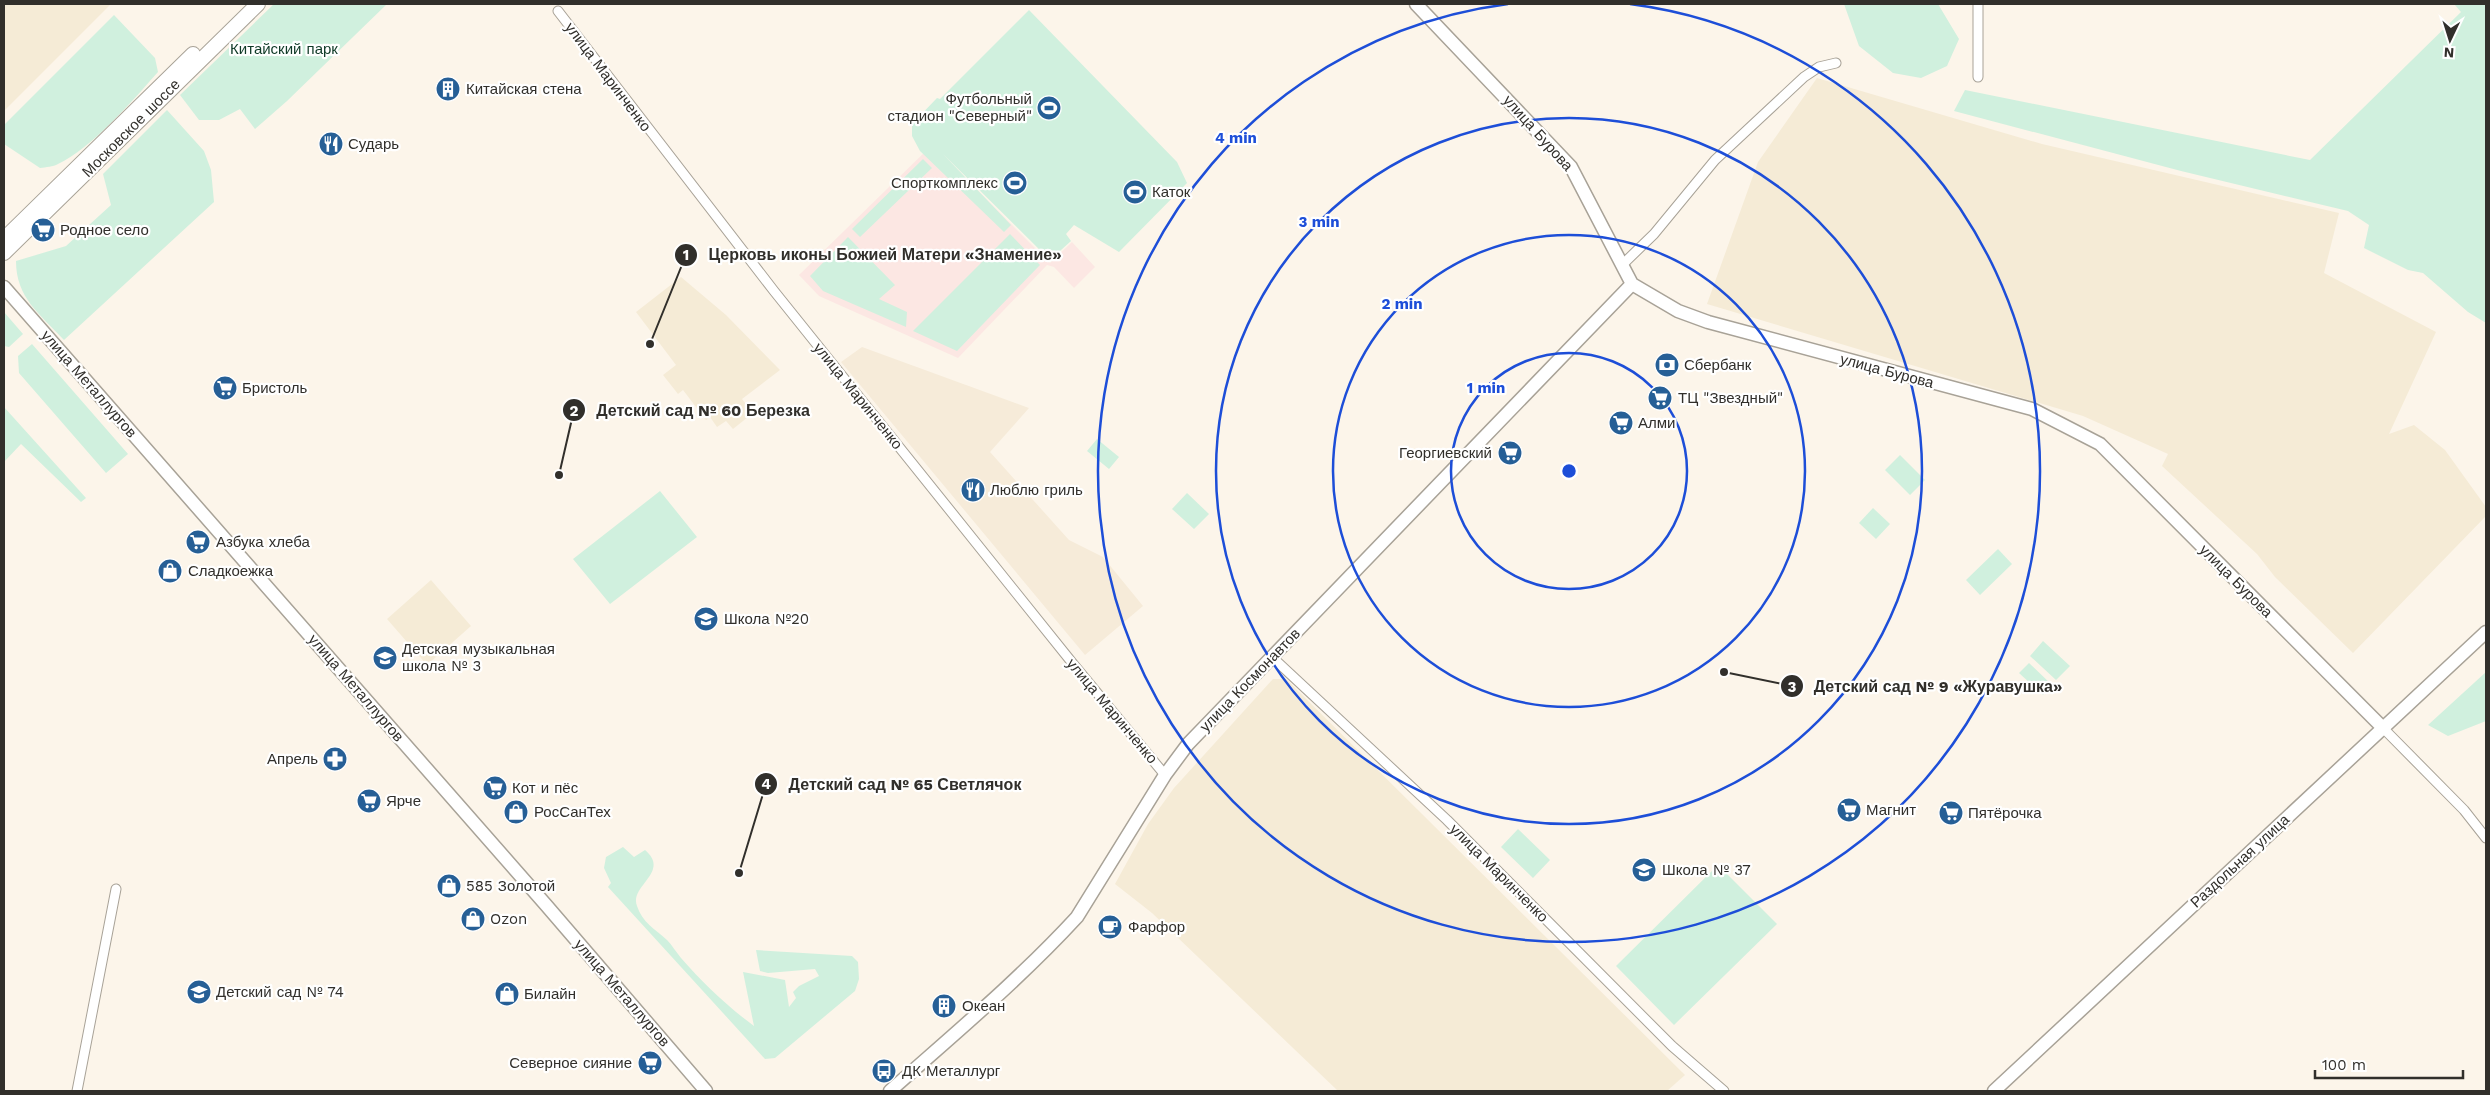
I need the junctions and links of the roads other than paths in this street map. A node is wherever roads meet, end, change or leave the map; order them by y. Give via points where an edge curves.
1 (244, 4) edge
2 (258, 4) edge
3 (1416, 4) edge
4 (1978, 4) edge
5 (558, 11) dead end
6 (1836, 63) dead end
7 (1978, 77) dead end
8 (4, 239) edge
9 (4, 253) edge
10 (1622, 265) junction
11 (1632, 284) junction
12 (4, 287) edge
13 (2486, 632) edge
14 (1272, 657) junction
15 (2383, 728) junction
16 (1165, 775) junction
17 (2486, 838) edge
18 (116, 889) dead end
19 (77, 1091) edge
20 (706, 1091) edge
21 (890, 1091) edge
22 (1724, 1091) edge
23 (1994, 1091) edge

1 - 8 main road, Московское шоссе
2 - 9 main road, Московское шоссе
3 - 10 main road, улица Бурова via 1571,167
4 - 7 street
5 - 16 street, улица Маринченко via 774,291
6 - 10 street via 1819,67 1804,77 1715,160 1654,234
10 - 11 main road, улица Бурова
11 - 14 main road, улица Космонавтов
11 - 15 main road, улица Бурова via 1678,311 1708,322 2032,409 2100,444
12 - 20 main road, улица Металлургов
13 - 15 main road, Раздольная улица
14 - 16 main road, улица Космонавтов via 1188,744
14 - 22 street, улица Маринченко via 1446,820 1672,1046
15 - 17 street via 2464,810
15 - 23 main road, Раздольная улица
16 - 21 main road, улица Космонавтов via 1077,917 1042,954
18 - 19 street

